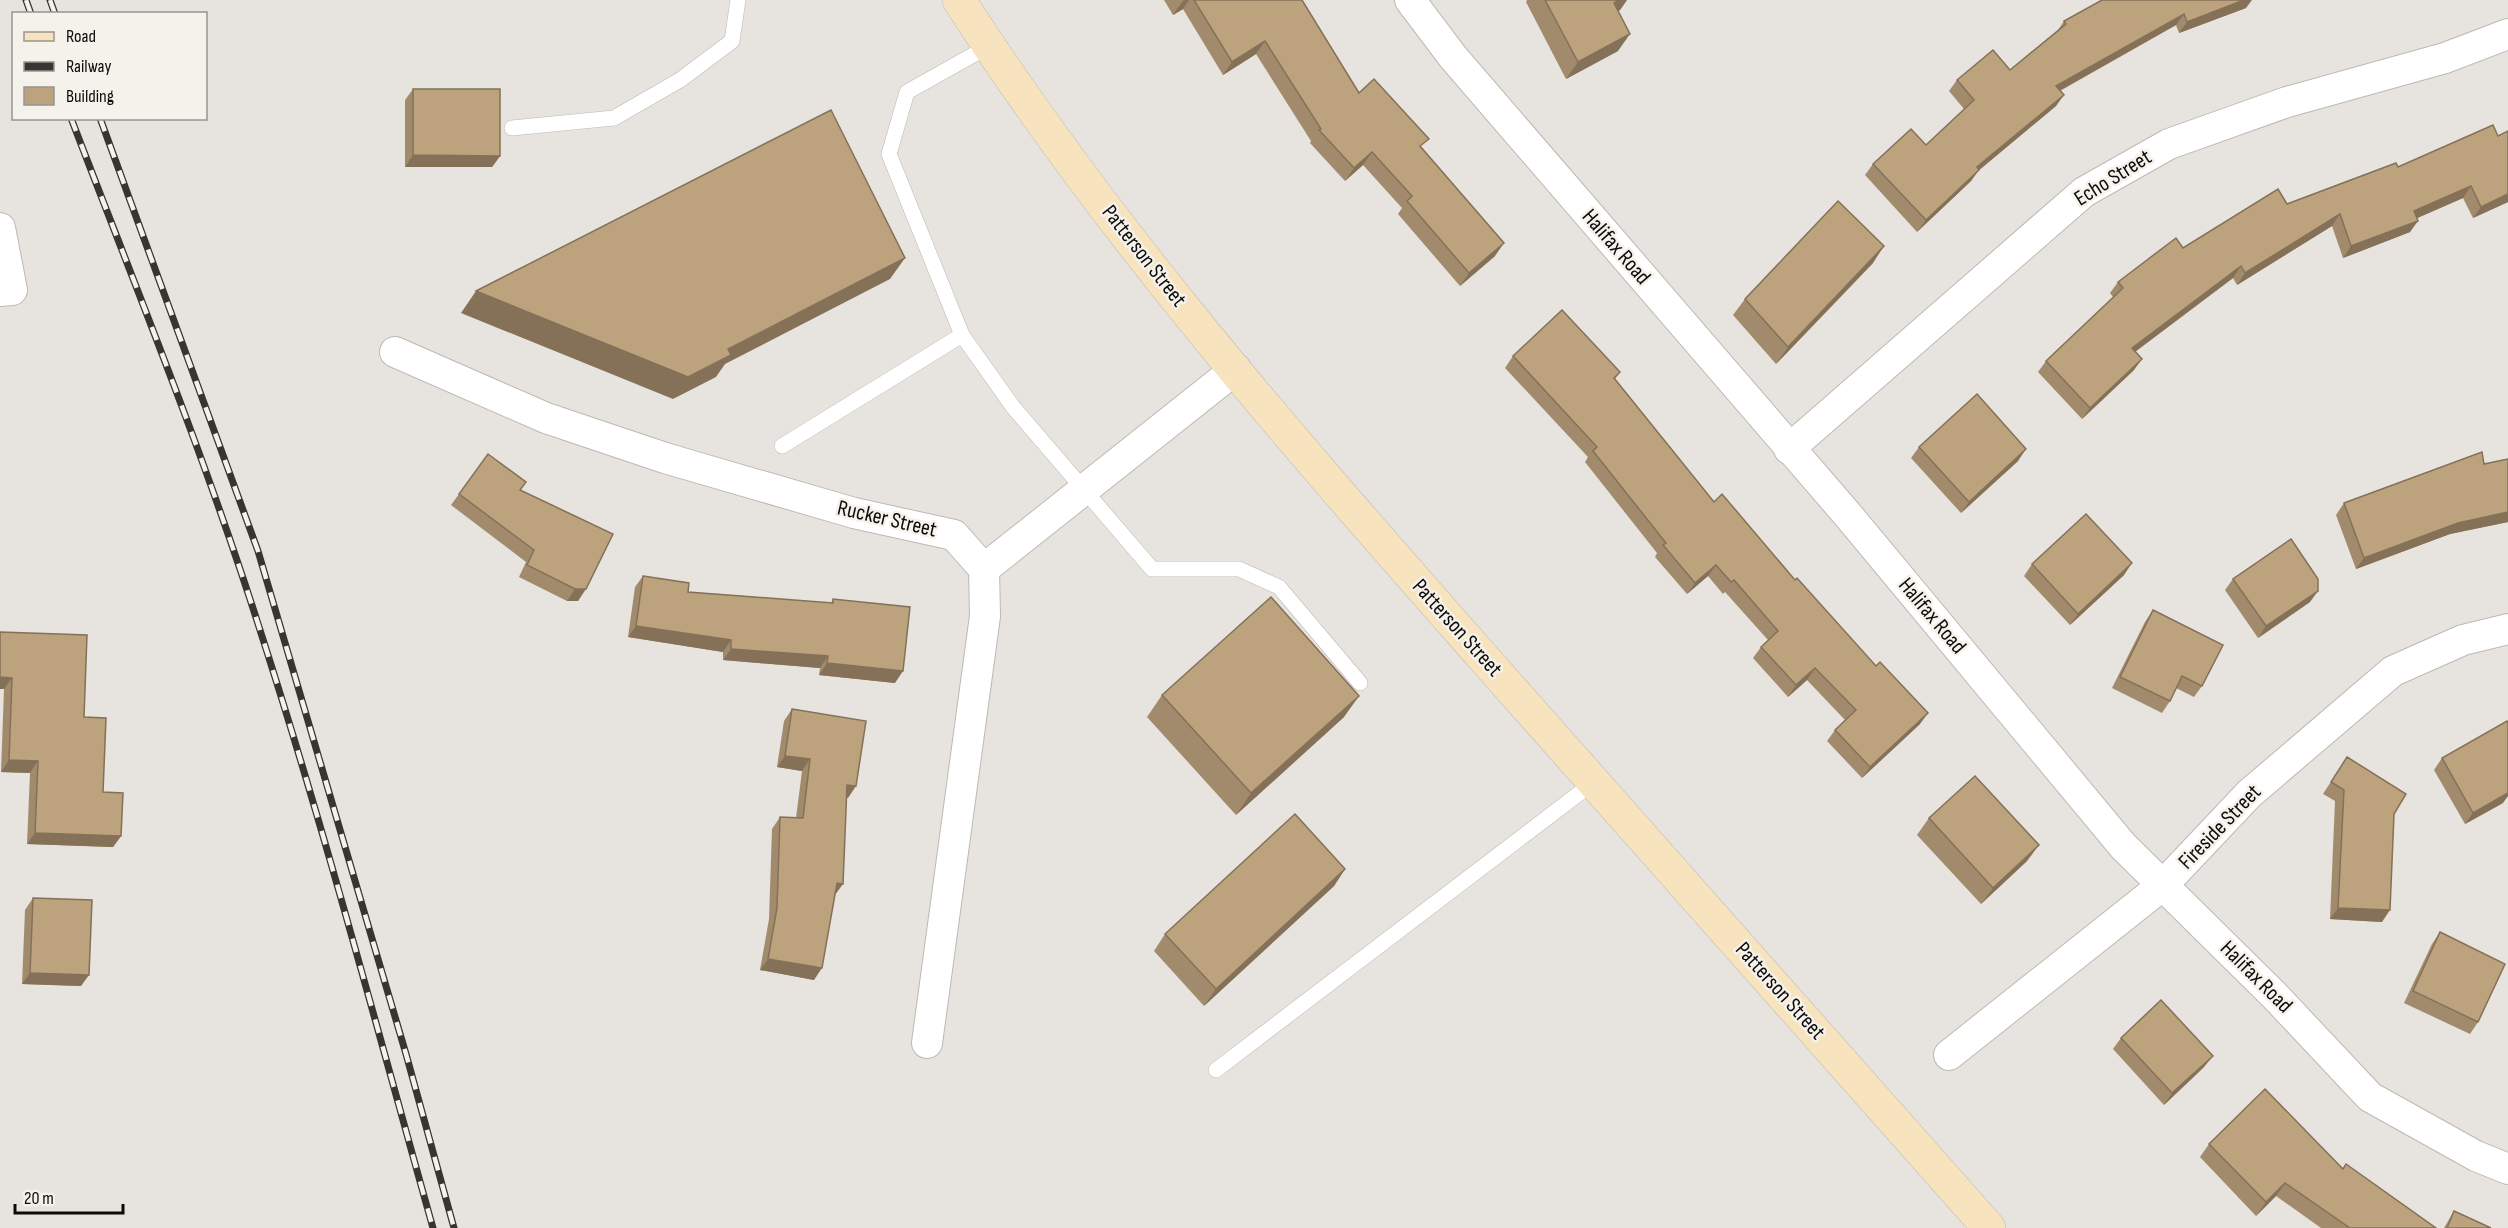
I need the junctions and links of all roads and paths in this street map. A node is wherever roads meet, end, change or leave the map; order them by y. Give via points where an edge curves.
1 (738, 0) edge
2 (959, 0) edge
3 (1410, 0) edge
4 (2508, 34) edge
5 (989, 46) junction
6 (512, 128) dead end
7 (0, 228) edge
8 (6, 290) edge
9 (962, 335) junction
10 (395, 351) dead end
11 (1236, 369) junction
12 (782, 446) dead end
13 (1789, 448) junction
14 (1084, 489) junction
15 (984, 569) junction
16 (2508, 629) edge
17 (1359, 683) dead end
18 (1594, 782) junction
19 (2163, 885) junction
20 (927, 1043) dead end
21 (1949, 1055) dead end
22 (1216, 1070) dead end
23 (2508, 1169) edge
24 (1989, 1228) edge

1 - 6 lane via 732,41 680,80 614,118
2 - 5 main road, Patterson Street
3 - 13 street, Halifax Road via 1453,57
4 - 13 street, Echo Street via 2445,57 2287,102 2169,144 2084,192
5 - 9 lane via 906,92 889,154
5 - 11 main road, Patterson Street via 1145,261
7 - 8 street
9 - 12 lane
9 - 14 lane via 1013,407
10 - 15 street, Rucker Street via 546,418 665,458 854,513 954,535
11 - 14 street
11 - 18 main road, Patterson Street via 1369,528
13 - 19 street, Halifax Road via 2123,846
14 - 15 street
14 - 17 lane via 1152,569 1239,569 1279,587
15 - 20 street via 985,616
16 - 19 street, Fireside Street via 2463,640 2393,671 2250,794
18 - 22 lane
18 - 24 main road, Patterson Street
19 - 21 street, Fireside Street
19 - 23 street, Halifax Road via 2370,1096 2476,1156

